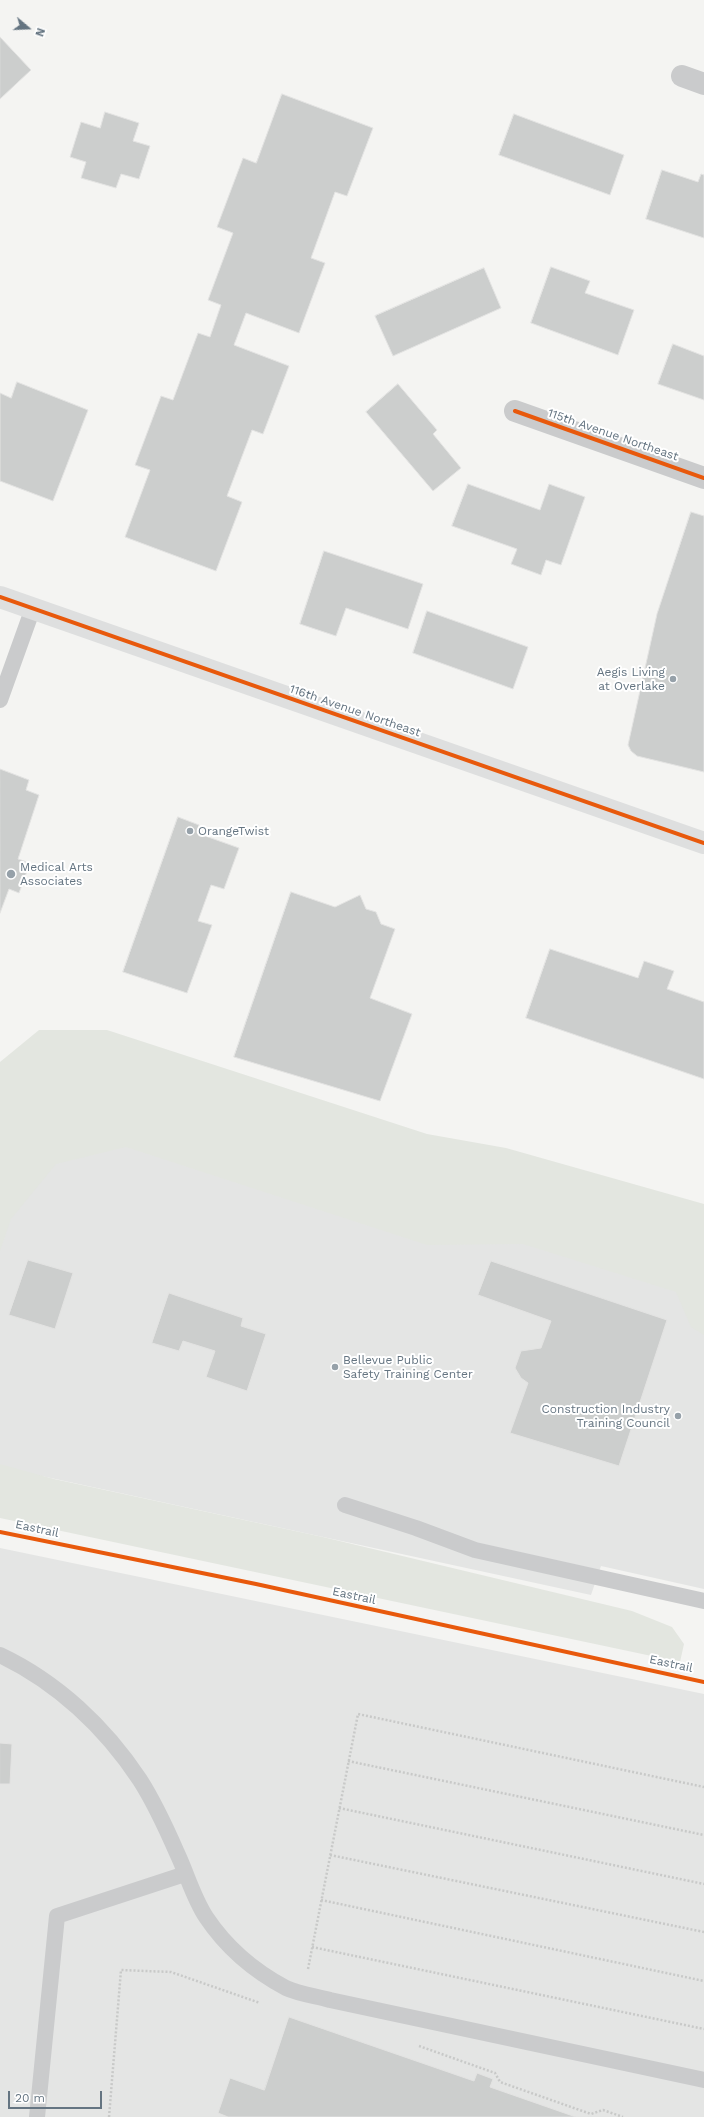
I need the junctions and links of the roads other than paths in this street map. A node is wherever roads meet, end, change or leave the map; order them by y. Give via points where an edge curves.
1 (682, 76) dead end
2 (704, 84) edge
3 (515, 411) dead end
4 (704, 478) edge
5 (0, 597) edge
6 (32, 608) junction
7 (0, 700) edge
8 (704, 843) edge
9 (345, 1505) dead end
10 (704, 1601) edge
11 (0, 1655) edge
12 (185, 1874) junction
13 (704, 2080) edge
14 (37, 2117) edge

1 - 2 street
3 - 4 street, 115th Avenue Northeast
5 - 6 main road, 116th Avenue Northeast
6 - 7 lane
6 - 8 main road, 116th Avenue Northeast
9 - 10 lane via 475,1550
11 - 12 lane via 23,1666 60,1690 104,1734 140,1781
12 - 13 lane via 205,1916 241,1958 288,1988 338,2002
12 - 14 lane via 57,1916

